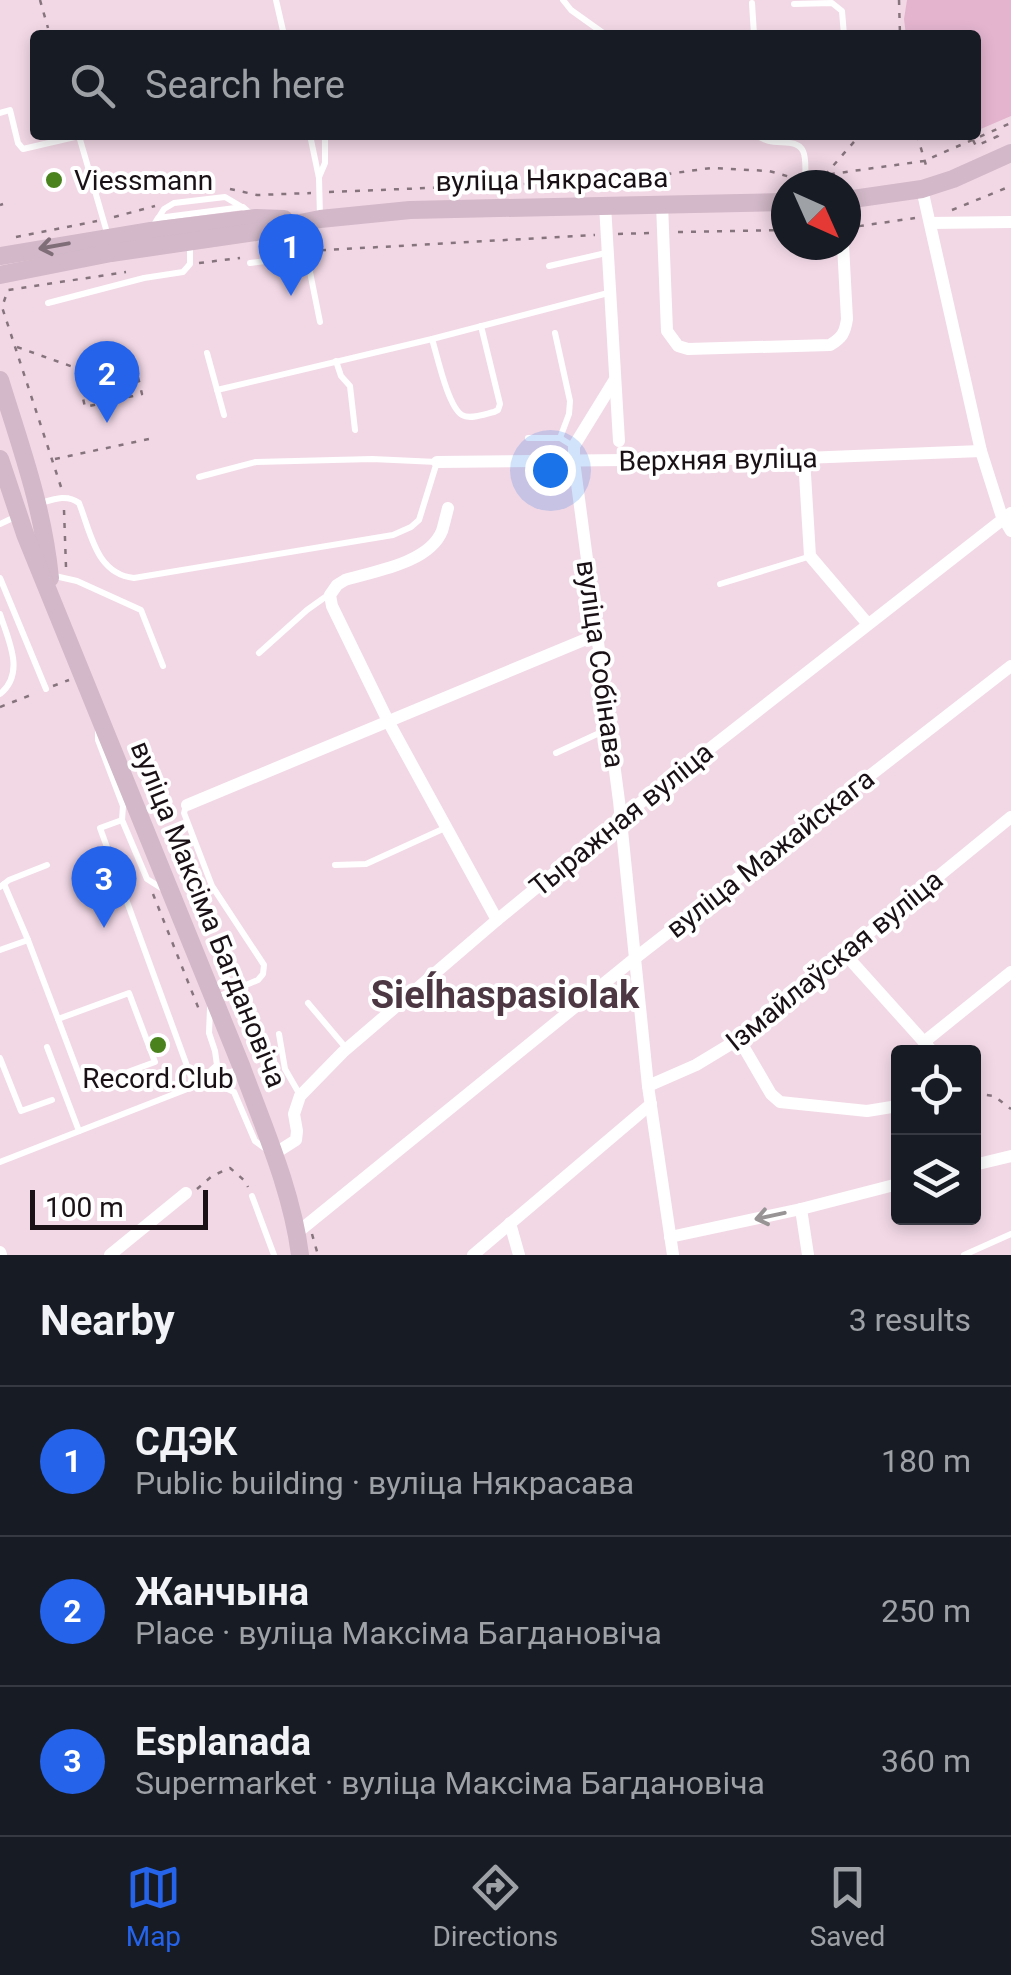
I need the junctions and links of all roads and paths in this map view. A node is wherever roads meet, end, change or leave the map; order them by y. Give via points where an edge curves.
1 (40, 0) edge
2 (276, 0) edge
3 (563, 0) edge
4 (899, 0) edge
5 (752, 2) dead end
6 (794, 4) dead end
7 (48, 28) dead end
8 (283, 30) edge
9 (599, 30) edge
10 (754, 30) edge
11 (844, 30) edge
12 (900, 30) edge
13 (0, 113) edge
14 (1011, 123) edge
15 (981, 137) edge
16 (62, 140) edge
17 (80, 140) edge
18 (311, 140) edge
19 (325, 140) edge
20 (764, 140) edge
21 (801, 140) edge
22 (856, 140) edge
23 (919, 140) edge
24 (973, 140) edge
25 (801, 146) junction
26 (1011, 152) edge
27 (924, 161) junction
28 (805, 170) edge
29 (829, 170) edge
30 (861, 170) edge
31 (771, 172) edge
32 (319, 178) junction
33 (223, 187) dead end
34 (922, 189) junction
35 (320, 193) junction
36 (861, 198) edge
37 (771, 202) edge
38 (662, 204) junction
39 (605, 205) junction
40 (155, 206) dead end
41 (250, 213) junction
42 (320, 219) junction
43 (1011, 222) edge
44 (930, 223) junction
45 (154, 224) junction
46 (291, 225) junction
47 (188, 227) junction
48 (106, 228) junction
49 (771, 230) edge
50 (663, 232) junction
51 (606, 235) junction
52 (17, 237) dead end
53 (607, 253) junction
54 (297, 254) junction
55 (0, 256) edge
56 (241, 258) dead end
57 (844, 260) edge
58 (250, 263) dead end
59 (190, 264) junction
60 (549, 266) dead end
61 (135, 271) dead end
62 (0, 275) edge
63 (609, 292) junction
64 (48, 303) dead end
65 (1, 307) edge
66 (320, 322) dead end
67 (481, 326) junction
68 (555, 333) dead end
69 (432, 339) junction
70 (16, 346) junction
71 (207, 352) dead end
72 (336, 362) junction
73 (76, 368) junction
74 (0, 380) edge
75 (614, 381) junction
76 (217, 390) junction
77 (224, 415) dead end
78 (355, 430) dead end
79 (528, 438) dead end
80 (560, 438) junction
81 (149, 439) dead end
82 (619, 441) dead end
83 (980, 451) junction
84 (574, 454) junction
85 (804, 458) junction
86 (0, 459) edge
87 (54, 459) junction
88 (437, 462) junction
89 (200, 477) dead end
90 (64, 497) junction
91 (38, 503) junction
92 (16, 508) junction
93 (448, 508) dead end
94 (1007, 516) edge
95 (0, 524) edge
96 (46, 533) junction
97 (810, 556) junction
98 (58, 576) junction
99 (0, 578) edge
100 (720, 584) dead end
101 (330, 595) junction
102 (51, 598) junction
103 (0, 614) edge
104 (867, 623) junction
105 (596, 635) junction
106 (258, 653) dead end
107 (163, 666) dead end
108 (1011, 666) edge
109 (70, 679) dead end
110 (46, 689) junction
111 (0, 694) edge
112 (0, 707) edge
113 (98, 712) junction
114 (388, 721) junction
115 (610, 728) junction
116 (556, 754) dead end
117 (186, 805) joint
118 (1011, 817) edge
119 (621, 818) junction
120 (122, 820) junction
121 (446, 828) junction
122 (335, 864) dead end
123 (46, 865) dead end
124 (147, 879) junction
125 (2, 886) edge
126 (174, 896) junction
127 (12, 905) junction
128 (0, 910) edge
129 (496, 920) junction
130 (28, 940) junction
131 (0, 950) edge
132 (844, 953) junction
133 (634, 959) junction
134 (1011, 972) edge
135 (41, 974) junction
136 (31, 978) dead end
137 (212, 993) junction
138 (308, 1003) dead end
139 (58, 1019) junction
140 (209, 1033) junction
141 (279, 1034) dead end
142 (739, 1039) junction
143 (926, 1045) edge
144 (930, 1045) edge
145 (47, 1047) dead end
146 (347, 1049) junction
147 (0, 1058) edge
148 (242, 1068) junction
149 (210, 1080) junction
150 (194, 1085) junction
151 (648, 1086) junction
152 (981, 1095) edge
153 (300, 1096) junction
154 (52, 1100) dead end
155 (651, 1104) junction
156 (891, 1107) edge
157 (1011, 1110) edge
158 (79, 1131) junction
159 (274, 1154) junction
160 (1011, 1156) edge
161 (0, 1162) edge
162 (981, 1164) edge
163 (891, 1186) edge
164 (186, 1193) joint
165 (252, 1196) joint
166 (800, 1209) junction
167 (510, 1223) junction
168 (304, 1227) junction
169 (1011, 1234) edge
170 (132, 1237) junction
171 (670, 1237) junction
172 (110, 1255) edge
173 (138, 1255) edge
174 (274, 1255) edge
175 (300, 1255) edge
176 (318, 1255) edge
177 (473, 1255) edge
178 (519, 1255) edge
179 (673, 1255) edge
180 (808, 1255) edge
181 (964, 1255) edge

1 - 7 path
2 - 8 lane
3 - 9 lane
4 - 12 path
5 - 10 lane
6 - 11 lane via 832,3 842,11
13 - 16 lane via 10,110 23,149
14 - 15 path
17 - 48 lane
18 - 32 lane
19 - 32 lane
20 - 25 lane
21 - 25 lane
22 - 29 path
23 - 27 path
24 - 27 path
25 - 28 lane
26 - 34 main road
27 - 30 path
31 - 35 path via 710,168 624,180
32 - 35 lane
33 - 35 path via 257,196
34 - 36 main road
34 - 44 street
35 - 42 lane
37 - 38 main road, вуліца Някрасава
38 - 39 main road, вуліца Някрасава
38 - 50 street
39 - 42 main road, вуліца Някрасава
39 - 51 street
40 - 48 path
41 - 42 main road, вуліца Някрасава
41 - 45 lane via 225,197 174,203
41 - 47 main road, вуліца Някрасава
42 - 46 main road, вуліца Някрасава
43 - 44 street
44 - 83 street
45 - 47 main road, вуліца Някрасава
45 - 48 main road, вуліца Някрасава
46 - 47 main road, вуліца Някрасава
46 - 54 lane
47 - 59 lane
47 - 62 main road, вуліца Някрасава
48 - 52 path
48 -> 55 main road, вуліца Някрасава
49 - 50 path
50 - 51 path
50 - 57 street via 667,331 688,349 830,345 841,339 847,320
51 - 53 street
51 - 54 path
53 - 60 lane
53 - 63 street
54 - 58 lane
54 - 66 lane via 310,272
56 - 59 path
59 - 64 lane via 183,272
61 - 65 path via 8,290
63 - 67 lane
63 - 75 street
65 - 70 path
67 - 69 lane
67 - 69 lane via 500,404 494,412 458,412
68 - 80 lane via 570,401
69 - 72 lane
70 - 73 path
70 - 87 path
71 - 76 lane
72 - 76 lane
72 - 78 lane via 350,386
73 - 73 path via 133,356 142,394 84,407
74 - 91 main road, вуліца Максіма Багдановіча
75 - 82 street
75 - 84 street
76 - 77 lane
79 - 80 lane
80 - 84 lane
81 - 87 path
83 - 85 street, Верхняя вуліца
83 - 94 street
84 - 85 street, Верхняя вуліца
84 - 88 street, Верхняя вуліца
84 - 105 street, вуліца Собінава
85 - 97 street
86 - 92 main road, вуліца Максіма Багдановіча
87 - 90 path
88 - 89 lane, Верхняя вуліца via 256,462
88 - 90 lane via 419,520 393,535 134,578 106,566 79,503
90 - 91 lane
90 - 98 path
91 - 96 main road, вуліца Максіма Багдановіча
92 - 95 lane
92 - 96 main road via 36,535
92 - 102 main road, вуліца Максіма Багдановіча
93 - 101 street via 441,534 424,553 346,580
94 - 104 street, Тыражная вуліца
96 - 98 main road, вуліца Максіма Багдановіча
97 - 100 lane
97 - 104 street
98 - 102 main road, вуліца Максіма Багдановіча
98 - 107 lane via 141,610
99 - 110 lane
101 - 106 lane
101 - 114 street
102 - 113 main road, вуліца Максіма Багдановіча
103 - 111 lane via 14,662
104 - 119 street, Тыражная вуліца
105 - 114 street
105 - 115 street, вуліца Собінава
108 - 133 street, вуліца Мажайскага
109 - 110 path
110 - 112 path
113 - 120 lane via 98,740
113 - 126 main road, вуліца Максіма Багдановіча
114 - 117 street
114 - 121 street
115 - 116 lane
115 - 119 street, вуліца Собінава
117 - 137 lane via 212,886 264,965 258,980
118 - 132 street, Ізмайлаўская вуліца
119 - 129 street, Тыражная вуліца
119 - 133 street, вуліца Собінава
120 - 124 lane
120 - 150 lane via 100,828
121 - 122 lane via 366,864
121 - 129 street
123 - 125 lane
124 - 126 lane
124 - 140 path
125 - 127 lane
126 - 137 main road, вуліца Максіма Багдановіча
127 - 128 lane
127 - 130 lane
129 - 146 street, Тыражная вуліца
130 - 131 lane
130 - 135 lane
132 - 142 street, Ізмайлаўская вуліца
132 - 143 street
133 - 151 street, вуліца Собінава
133 - 168 street, вуліца Мажайскага
134 - 144 street
135 - 136 lane
135 - 139 lane
137 - 140 lane
137 - 148 main road, вуліца Максіма Багдановіча
138 - 146 lane
139 - 139 lane via 129,992 155,1062 84,1088
140 - 150 lane via 216,1066
141 - 153 lane via 285,1069
142 - 151 street, Ізмайлаўская вуліца
142 - 156 street via 780,1102
145 - 158 lane
146 - 153 street, Тыражная вуліца
147 - 154 lane via 21,1111
148 - 149 lane
148 - 159 main road, вуліца Максіма Багдановіча
149 - 150 lane
149 - 159 lane via 234,1092 255,1141
150 - 158 lane
151 - 155 street, вуліца Собінава
152 - 157 path
153 - 159 street via 296,1140
155 - 167 street
155 - 171 street, вуліца Собінава
158 - 161 lane
159 - 168 main road, вуліца Максіма Багдановіча
160 - 162 street
163 - 166 street
164 - 165 path via 230,1168
164 - 170 street
165 - 174 lane
166 -> 171 street
166 - 180 street
167 - 177 street
167 - 178 street
168 - 175 main road, вуліца Максіма Багдановіча
168 - 176 path
169 - 181 lane
170 - 172 street
170 - 173 street
171 - 179 street, вуліца Собінава

